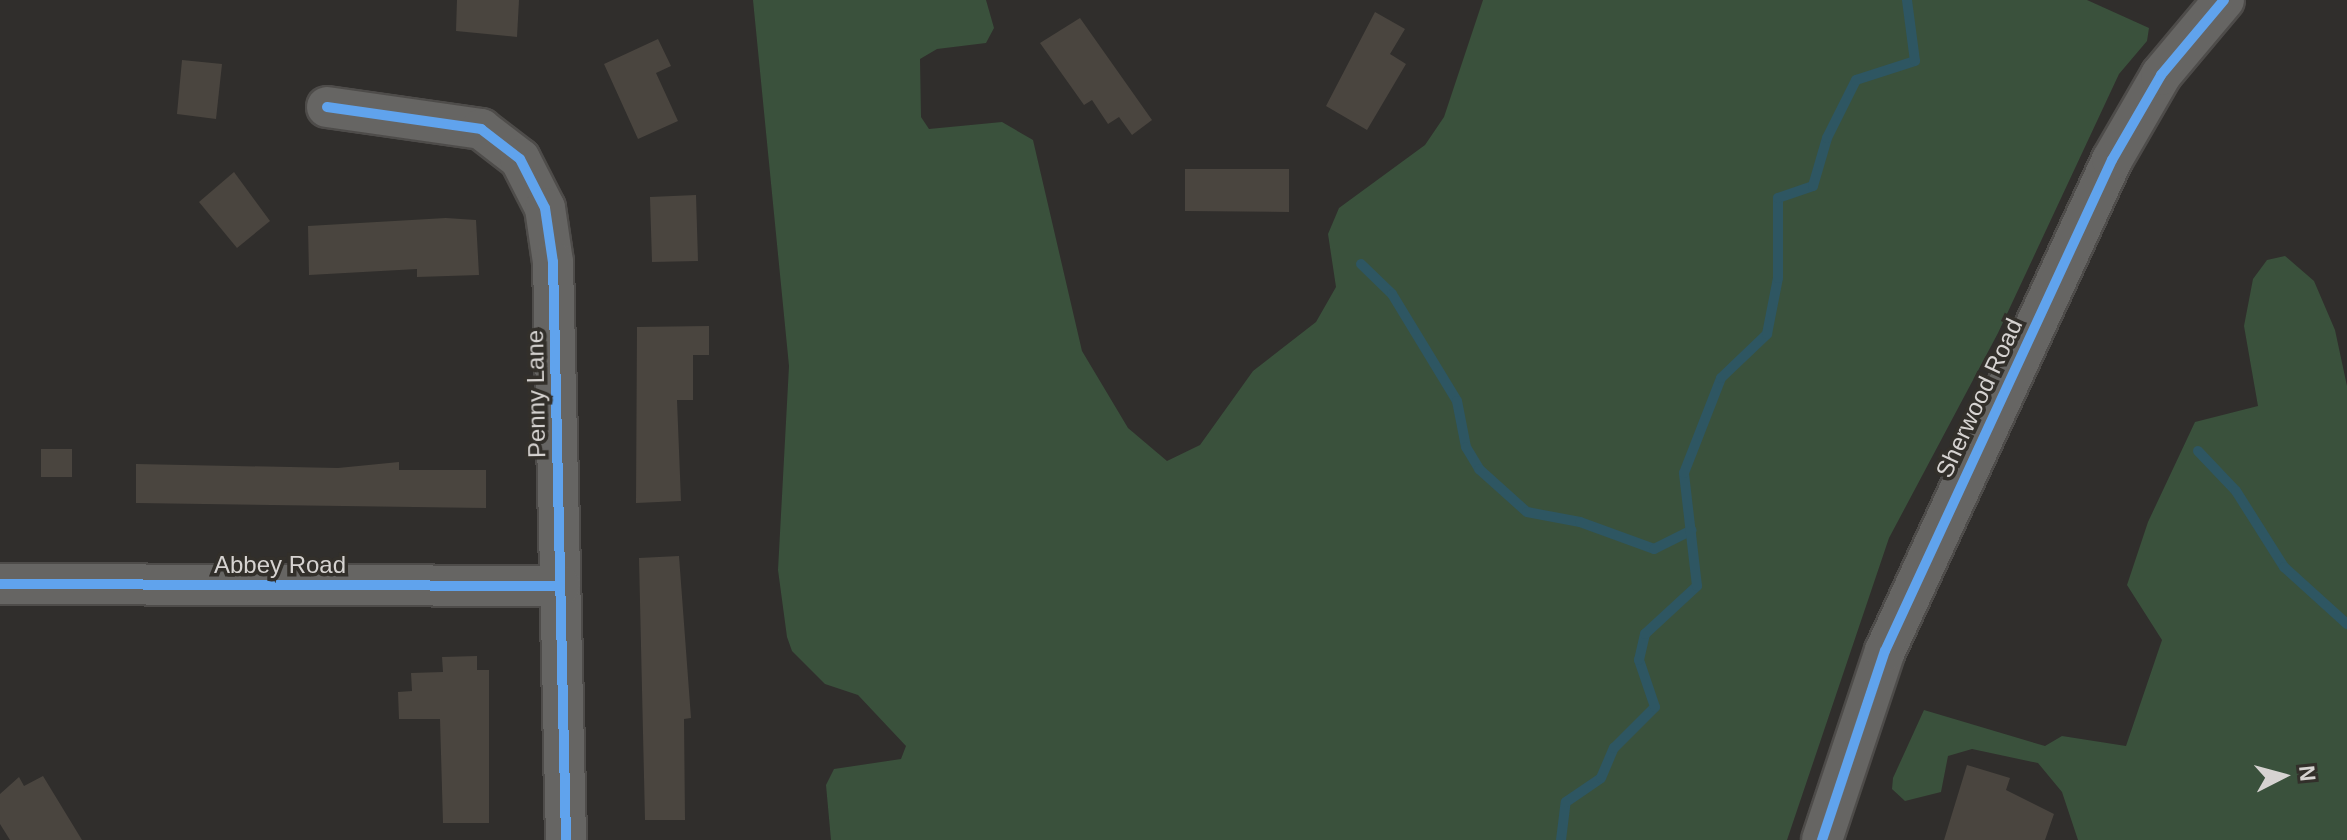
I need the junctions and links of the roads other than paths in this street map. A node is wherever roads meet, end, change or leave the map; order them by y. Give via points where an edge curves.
1 (2224, 0) edge
2 (327, 107) dead end
3 (0, 584) edge
4 (560, 586) junction
5 (566, 840) edge
6 (1822, 840) edge

1 - 6 street, Sherwood Road via 2161,75 2112,160 1890,638
2 - 4 street, Penny Lane via 481,129 503,142 535,181 553,262
3 - 4 street, Abbey Road
4 - 5 street, Penny Lane

